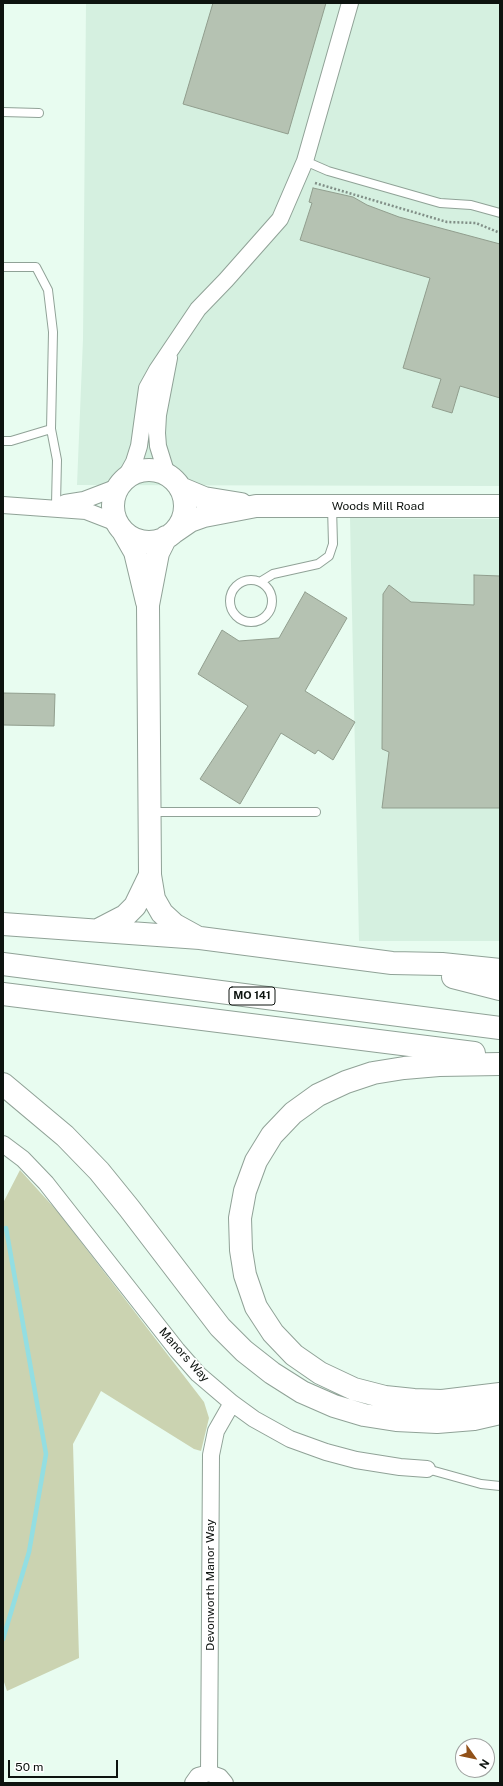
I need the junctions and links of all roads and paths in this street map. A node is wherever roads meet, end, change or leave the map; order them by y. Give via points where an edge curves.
1 (350, 3) edge
2 (3, 112) edge
3 (39, 113) dead end
4 (305, 161) junction
5 (315, 182) dead end
6 (500, 213) edge
7 (500, 233) edge
8 (3, 267) edge
9 (171, 350) junction
10 (51, 429) junction
11 (3, 441) edge
12 (174, 481) junction
13 (121, 484) junction
14 (56, 504) junction
15 (3, 505) edge
16 (38, 506) junction
17 (256, 506) junction
18 (332, 506) junction
19 (500, 506) edge
20 (120, 527) junction
21 (170, 534) junction
22 (260, 582) junction
23 (148, 605) junction
24 (150, 812) junction
25 (316, 812) dead end
26 (150, 875) junction
27 (3, 924) edge
28 (98, 930) junction
29 (200, 938) junction
30 (392, 963) junction
31 (3, 964) edge
32 (500, 970) edge
33 (500, 989) edge
34 (3, 994) edge
35 (500, 1028) edge
36 (500, 1057) edge
37 (500, 1064) edge
38 (3, 1084) edge
39 (3, 1144) edge
40 (500, 1394) edge
41 (232, 1403) junction
42 (500, 1413) edge
43 (427, 1469) joint
44 (500, 1486) edge
45 (209, 1772) junction
46 (193, 1783) edge
47 (225, 1783) edge

1 - 4 street
2 - 3 lane
4 - 6 lane via 328,171 440,203 471,205
4 - 9 street via 280,219 198,309
5 - 7 path via 447,222 476,223
8 - 10 lane via 36,267 48,290 53,332
9 - 12 street via 158,415 157,433 158,446
9 - 13 street via 147,388 139,446 134,462
10 - 11 lane
10 - 14 lane via 57,460
12 - 13 main road via 159,471 140,471
12 - 17 main road, Woods Mill Road via 204,498
12 - 21 main road via 185,506 183,516
13 - 14 street via 84,500
13 - 20 main road via 113,505
14 - 16 street
15 - 16 street
16 - 20 street via 86,511
17 - 18 main road, Woods Mill Road
17 - 21 main road, Woods Mill Road via 204,516 190,521
18 - 19 main road, Woods Mill Road
18 - 22 lane via 333,544 329,556 318,564 273,574
20 - 21 main road via 134,538 148,542
20 - 23 main road via 135,552
21 - 23 main road via 158,553
22 - 22 lane via 246,580 235,588 232,594 231,607 234,613 245,621 259,621 265,617 272,605 270,591
23 - 24 main road
24 - 25 lane
24 - 26 main road
26 - 28 main road via 135,906 125,916
26 - 29 main road via 154,899 162,912 175,925
27 - 28 main road
28 - 29 main road
29 - 30 main road
30 - 32 main road via 442,964
30 - 33 main road
31 - 35 main road, MO 141
34 - 36 main road, MO 141
37 - 40 main road via 404,1068 373,1073 346,1082 318,1096 293,1113 272,1135 256,1161 245,1191 240,1218 245,1275 256,1307 273,1333 294,1355 320,1373 354,1388 385,1397 442,1401
38 - 42 main road via 65,1136 99,1171 220,1327 244,1351 272,1373 309,1395 364,1415 437,1422 474,1419
39 - 41 street, Manors Way via 23,1159 46,1183 177,1350 198,1374
41 - 43 street, Manors Way via 290,1439 326,1452 356,1460
41 - 45 street, Devonworth Manor Way via 216,1432 211,1455
43 - 44 lane via 481,1484
45 - 46 street via 198,1776
45 - 47 street via 220,1777

